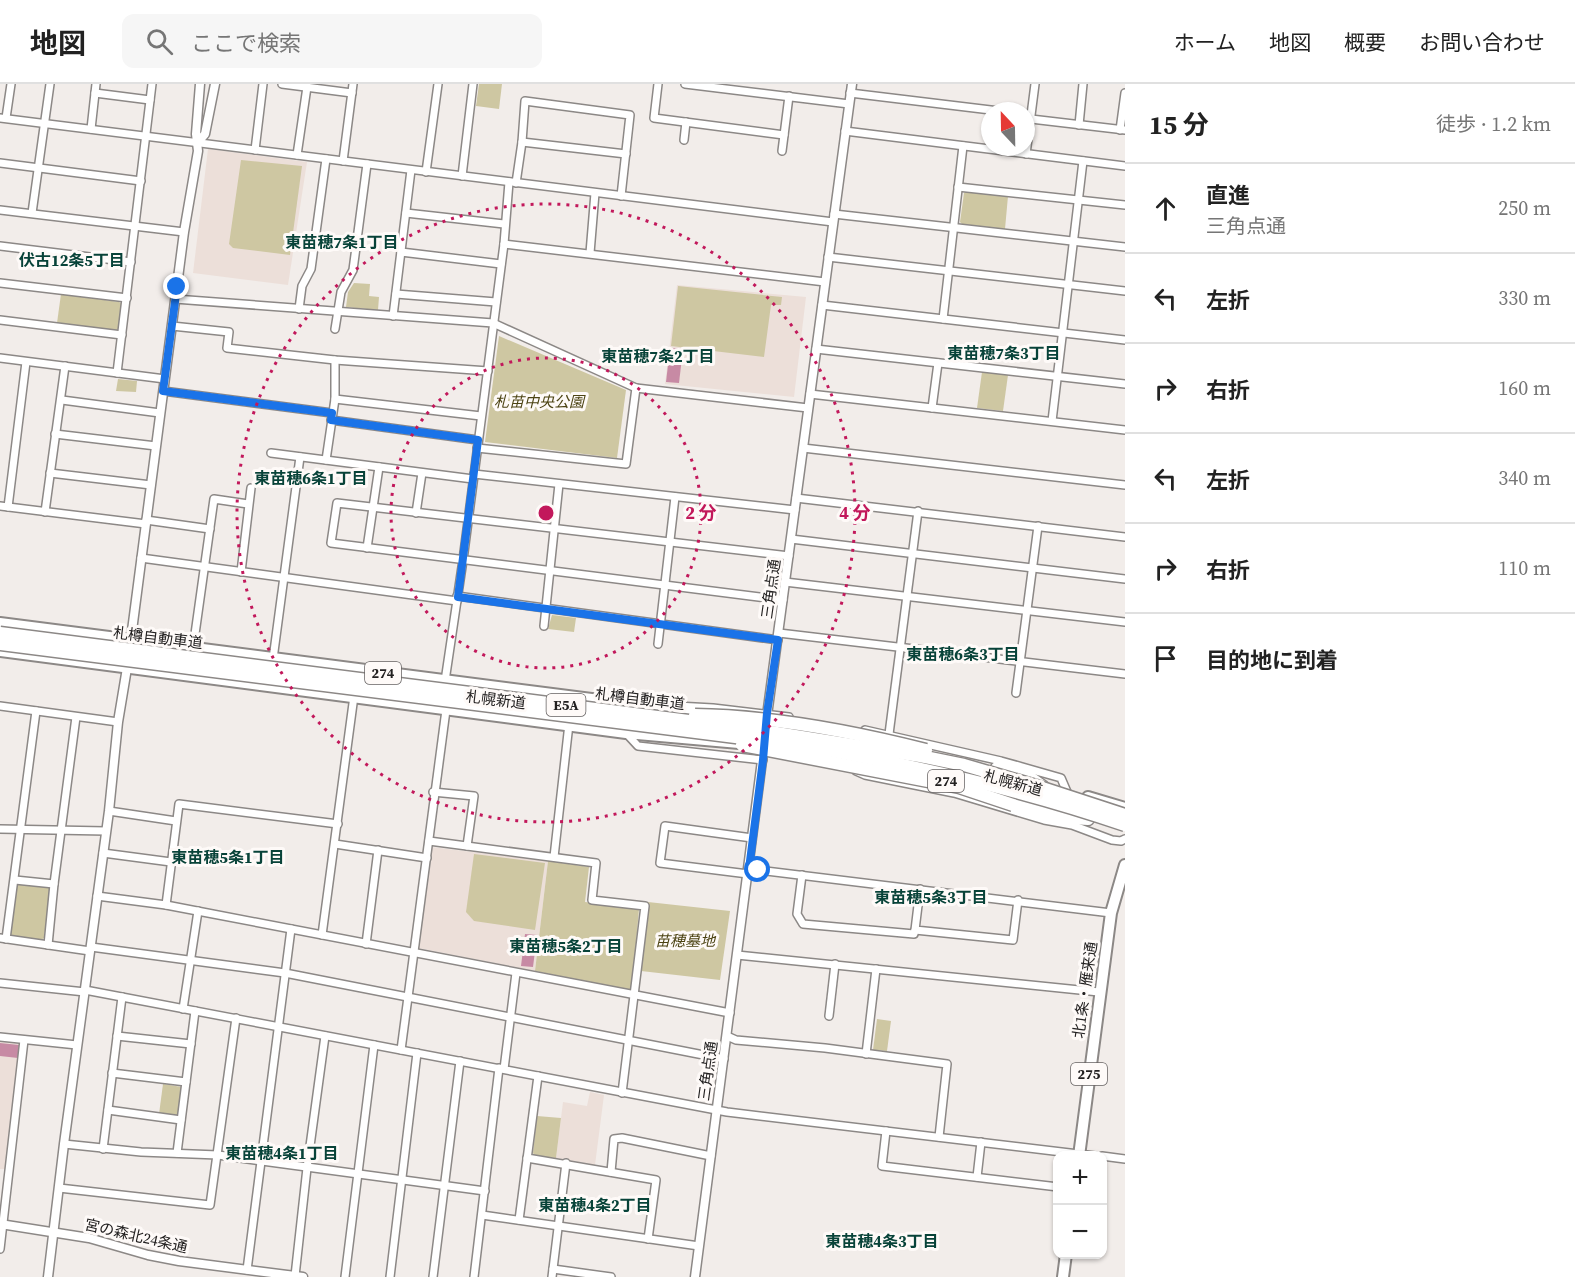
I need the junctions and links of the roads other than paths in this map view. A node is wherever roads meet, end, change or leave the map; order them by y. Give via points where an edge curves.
1 (10, 84) edge
2 (50, 84) edge
3 (96, 84) edge
4 (152, 84) edge
5 (200, 84) edge
6 (215, 84) edge
7 (263, 84) edge
8 (282, 84) edge
9 (353, 84) edge
10 (438, 84) edge
11 (473, 84) edge
12 (658, 84) edge
13 (685, 84) edge
14 (1035, 84) edge
15 (1083, 84) edge
16 (307, 87) junction
17 (851, 89) edge
18 (95, 93) junction
19 (352, 93) junction
20 (1125, 93) edge
21 (789, 96) junction
22 (150, 100) junction
23 (1032, 102) edge
24 (849, 104) junction
25 (981, 108) edge
26 (1035, 117) edge
27 (3, 118) edge
28 (686, 122) junction
29 (45, 124) junction
30 (1079, 125) junction
31 (91, 129) junction
32 (1123, 130) edge
33 (845, 131) junction
34 (784, 135) junction
35 (147, 136) junction
36 (684, 140) dead end
37 (198, 142) junction
38 (522, 142) junction
39 (963, 146) junction
40 (981, 148) edge
41 (255, 150) junction
42 (783, 151) dead end
43 (626, 154) junction
44 (297, 155) junction
45 (1035, 155) edge
46 (327, 159) junction
47 (343, 161) junction
48 (1083, 161) junction
49 (0, 163) edge
50 (367, 164) junction
51 (1125, 166) edge
52 (39, 167) junction
53 (411, 170) junction
54 (426, 172) junction
55 (462, 176) junction
56 (141, 181) junction
57 (512, 182) junction
58 (958, 187) junction
59 (595, 193) junction
60 (621, 196) junction
61 (1079, 200) junction
62 (1125, 205) edge
63 (0, 210) edge
64 (32, 213) junction
65 (406, 213) junction
66 (834, 218) junction
67 (504, 224) junction
68 (136, 227) junction
69 (954, 228) junction
70 (184, 232) junction
71 (1074, 242) junction
72 (504, 244) junction
73 (0, 246) edge
74 (1125, 247) edge
75 (401, 252) junction
76 (590, 253) junction
77 (828, 256) junction
78 (131, 262) junction
79 (501, 264) junction
80 (949, 270) junction
81 (825, 282) junction
82 (0, 283) edge
83 (1069, 285) junction
84 (1125, 291) edge
85 (396, 294) junction
86 (127, 298) junction
87 (175, 299) junction
88 (496, 302) junction
89 (822, 305) junction
90 (299, 309) junction
91 (338, 312) junction
92 (393, 316) junction
93 (943, 319) junction
94 (0, 320) edge
95 (493, 323) junction
96 (172, 326) junction
97 (335, 329) dead end
98 (1063, 333) junction
99 (122, 335) junction
100 (1125, 340) edge
101 (816, 350) junction
102 (0, 358) edge
103 (334, 360) junction
104 (26, 362) junction
105 (938, 363) junction
106 (65, 366) junction
107 (488, 370) junction
108 (117, 373) junction
109 (1058, 376) junction
110 (165, 379) junction
111 (1125, 384) edge
112 (636, 388) junction
113 (163, 391) junction
114 (810, 394) junction
115 (335, 399) junction
116 (62, 400) junction
117 (808, 408) junction
118 (932, 408) junction
119 (160, 413) junction
120 (481, 416) junction
121 (332, 417) junction
122 (1052, 421) junction
123 (1125, 430) edge
124 (55, 434) junction
125 (478, 444) junction
126 (156, 446) junction
127 (803, 448) junction
128 (271, 453) dead end
129 (300, 457) junction
130 (326, 460) junction
131 (379, 467) junction
132 (50, 473) junction
133 (422, 473) junction
134 (473, 477) junction
135 (559, 484) junction
136 (151, 485) junction
137 (1125, 486) edge
138 (251, 488) dead end
139 (675, 497) junction
140 (796, 498) junction
141 (248, 504) junction
142 (4, 507) edge
143 (373, 507) junction
144 (795, 510) junction
145 (45, 512) junction
146 (918, 512) junction
147 (416, 513) junction
148 (468, 519) junction
149 (146, 522) junction
150 (1038, 526) junction
151 (210, 529) junction
152 (555, 529) junction
153 (1125, 537) edge
154 (791, 539) junction
155 (670, 542) junction
156 (368, 548) junction
157 (913, 554) junction
158 (789, 556) junction
159 (141, 558) junction
160 (463, 560) junction
161 (205, 567) junction
162 (1032, 568) junction
163 (550, 571) junction
164 (241, 572) junction
165 (283, 578) junction
166 (1125, 579) edge
167 (785, 582) junction
168 (666, 586) junction
169 (907, 596) junction
170 (457, 599) junction
171 (783, 600) junction
172 (545, 609) junction
173 (1026, 610) junction
174 (0, 622) edge
175 (1125, 622) edge
176 (661, 624) junction
177 (544, 626) dead end
178 (0, 633) edge
179 (195, 634) dead end
180 (778, 636) junction
181 (131, 639) junction
182 (0, 644) edge
183 (658, 644) dead end
184 (900, 648) junction
185 (0, 651) edge
186 (273, 659) junction
187 (1021, 662) junction
188 (127, 669) junction
189 (1125, 674) edge
190 (445, 681) junction
191 (1016, 693) dead end
192 (354, 696) junction
193 (0, 706) edge
194 (446, 710) junction
195 (36, 711) junction
196 (767, 713) junction
197 (642, 715) junction
198 (76, 717) junction
199 (118, 722) junction
200 (569, 724) junction
201 (765, 729) junction
202 (626, 733) junction
203 (889, 734) junction
204 (764, 745) junction
205 (840, 757) junction
206 (763, 760) junction
207 (1043, 787) junction
208 (433, 792) junction
209 (1067, 792) junction
210 (1125, 808) edge
211 (109, 811) junction
212 (1125, 815) edge
213 (1088, 819) junction
214 (176, 821) junction
215 (338, 824) junction
216 (1125, 825) edge
217 (0, 829) edge
218 (21, 829) junction
219 (62, 830) junction
220 (106, 831) junction
221 (1125, 831) edge
222 (752, 838) junction
223 (1125, 839) edge
224 (429, 841) junction
225 (335, 844) junction
226 (467, 846) junction
227 (378, 850) junction
228 (103, 853) junction
229 (554, 857) junction
230 (427, 858) junction
231 (171, 862) junction
232 (1125, 865) edge
233 (748, 872) junction
234 (802, 875) junction
235 (15, 880) junction
236 (54, 884) junction
237 (920, 889) junction
238 (97, 896) junction
239 (1018, 900) junction
240 (165, 905) junction
241 (198, 911) junction
242 (1111, 913) junction
243 (291, 929) junction
244 (915, 930) junction
245 (322, 935) junction
246 (3, 938) edge
247 (366, 944) junction
248 (48, 945) junction
249 (91, 949) junction
250 (413, 953) junction
251 (737, 955) junction
252 (192, 959) junction
253 (835, 964) junction
254 (876, 969) junction
255 (516, 973) junction
256 (285, 974) junction
257 (0, 983) edge
258 (85, 991) junction
259 (1099, 992) junction
260 (635, 995) junction
261 (407, 996) junction
262 (122, 997) junction
263 (183, 1009) junction
264 (195, 1011) junction
265 (730, 1013) junction
266 (829, 1016) dead end
267 (512, 1017) junction
268 (236, 1018) junction
269 (279, 1027) junction
270 (117, 1036) junction
271 (325, 1036) junction
272 (727, 1036) junction
273 (0, 1037) edge
274 (24, 1040) junction
275 (628, 1040) junction
276 (191, 1044) junction
277 (76, 1045) junction
278 (374, 1045) junction
279 (401, 1050) junction
280 (417, 1053) junction
281 (866, 1054) junction
282 (724, 1059) junction
283 (460, 1061) junction
284 (501, 1068) junction
285 (112, 1073) junction
286 (538, 1076) junction
287 (186, 1082) junction
288 (622, 1093) junction
289 (108, 1110) junction
290 (717, 1110) junction
291 (181, 1120) junction
292 (886, 1131) junction
293 (939, 1137) junction
294 (981, 1142) junction
295 (63, 1144) junction
296 (103, 1149) junction
297 (1079, 1151) edge
298 (1053, 1152) edge
299 (177, 1153) junction
300 (218, 1155) junction
301 (711, 1156) junction
302 (1107, 1157) edge
303 (527, 1158) junction
304 (1125, 1159) edge
305 (260, 1161) junction
306 (566, 1164) junction
307 (307, 1168) junction
308 (0, 1172) edge
309 (611, 1172) junction
310 (9, 1173) junction
311 (357, 1174) junction
312 (977, 1177) junction
313 (403, 1181) junction
314 (445, 1186) junction
315 (1053, 1186) edge
316 (59, 1188) junction
317 (485, 1191) junction
318 (482, 1215) junction
319 (519, 1220) junction
320 (2, 1225) edge
321 (559, 1225) junction
322 (54, 1232) junction
323 (648, 1239) junction
324 (699, 1246) junction
325 (0, 1249) edge
326 (1065, 1259) edge
327 (553, 1269) junction
328 (247, 1270) junction
329 (299, 1276) edge
330 (48, 1277) edge
331 (345, 1277) edge
332 (390, 1277) edge
333 (434, 1277) edge
334 (474, 1277) edge
335 (552, 1277) edge
336 (611, 1277) edge
337 (695, 1277) edge
338 (1063, 1277) edge

1 - 27 street
2 - 29 street
3 - 18 street
4 - 22 street
5 - 37 street
6 - 37 street via 205,134
7 - 41 street
8 - 16 street
9 - 19 street
10 - 54 street
11 - 55 street
12 - 28 street via 654,118
13 - 21 street
14 - 23 street
15 - 30 street
16 - 19 street
16 - 44 street
17 - 24 street, 三角点通
17 - 25 street
18 - 22 street
18 - 31 street
19 - 47 street
20 - 32 street
21 - 24 street
21 - 34 street
22 - 35 street
24 - 33 street, 三角点通
26 - 30 street
27 - 29 street
28 - 34 street
28 - 36 street
29 - 31 street
29 - 52 street
30 - 32 street
31 - 35 street
33 - 39 street
33 - 66 street, 三角点通
34 - 42 street
35 - 37 street
35 - 56 street
37 - 41 street
37 - 70 street
38 - 43 street
38 - 43 street via 525,101 630,115
38 - 57 street
39 - 40 street
39 - 58 street
41 - 44 street
43 - 60 street
44 - 46 street
45 - 48 street
46 - 47 street
46 - 90 street via 311,269 302,286
47 - 50 street
48 - 51 street
48 - 61 street
49 - 52 street
50 - 53 street
50 - 91 street via 353,270 341,292
52 - 56 street
52 - 64 street
53 - 54 street
53 - 65 street
54 - 55 street
55 - 57 street
56 - 68 street
57 - 59 street
57 - 67 street
58 - 61 street
58 - 69 street
59 - 60 street
59 - 76 street
60 - 66 street
61 - 62 street
61 - 71 street
63 - 64 street
64 - 68 street
65 - 67 street
65 - 75 street
66 - 69 street
66 - 77 street, 三角点通
67 - 72 street
68 - 70 street
68 - 78 street
69 - 71 street
69 - 80 street
70 - 87 street
71 - 74 street
71 - 83 street
72 - 76 street
72 - 79 street
73 - 78 street
75 - 79 street
75 - 85 street
76 - 81 street
77 - 80 street
77 - 81 street, 三角点通
78 - 86 street
79 - 88 street
80 - 83 street
80 - 93 street
81 - 89 street, 三角点通
82 - 86 street
83 - 84 street
83 - 98 street
85 - 88 street
85 - 92 street
86 - 99 street
87 - 90 street
87 - 96 street
88 - 95 street
89 - 93 street
89 - 101 street, 三角点通
90 - 91 street
91 - 92 street
91 - 97 street
92 - 95 street
93 - 98 street
94 - 99 street
95 - 107 street
95 - 112 street
96 - 103 street via 229,332 227,348
96 - 110 street
98 - 100 street
98 - 109 street
99 - 108 street
101 - 105 street
101 - 114 street, 三角点通
102 - 104 street
103 - 107 street
103 - 115 street
104 - 106 street
104 - 142 street
105 - 109 street
105 - 118 street
106 - 108 street
106 - 116 street
107 - 120 street
108 - 110 street
109 - 111 street
109 - 122 street
110 - 113 street
112 - 117 street
112 - 125 street via 626,464
113 - 119 street
113 - 121 street
114 - 117 street, 三角点通
114 - 118 street
115 - 120 street
115 - 121 street
116 - 119 street
116 - 124 street
117 - 127 street, 三角点通
118 - 122 street
119 - 126 street
120 - 125 street
121 - 125 street
121 - 130 street
122 - 123 street
124 - 126 street
124 - 132 street
125 - 134 street
126 - 136 street
127 - 137 street
127 - 140 street, 三角点通
128 - 129 street
129 - 130 street
129 - 165 street
130 - 131 street
131 - 133 street
131 - 143 street
132 - 136 street
132 - 145 street
133 - 134 street
133 - 147 street
134 - 135 street
134 - 148 street
135 - 139 street
135 - 152 street
136 - 149 street
138 - 141 street
139 - 144 street
139 - 155 street
140 - 144 street, 三角点通
140 - 146 street
141 - 151 street via 214,499
141 - 164 street
142 - 145 street
143 - 147 street
143 - 156 street
143 - 156 street via 337,503 331,543
144 - 154 street, 三角点通
145 - 149 street
146 - 150 street
146 - 157 street
147 - 148 street
148 - 152 street
148 - 160 street
149 - 151 street
149 - 159 street
150 - 153 street
150 - 162 street
151 - 161 street
152 - 155 street
152 - 163 street
154 - 157 street
154 - 158 street, 三角点通
155 - 158 street
155 - 168 street
156 - 160 street
157 - 162 street
157 - 169 street
158 - 167 street, 三角点通
159 - 161 street
159 - 181 street
160 - 163 street
160 - 170 street
161 - 164 street
161 - 179 street
162 - 166 street
162 - 173 street
163 - 168 street
163 - 172 street
164 - 165 street
165 - 170 street
165 - 186 street
167 - 169 street
167 - 171 street, 三角点通
168 - 171 street
168 - 176 street
169 - 173 street
169 - 184 street
170 - 172 street
170 - 190 street
171 - 180 street, 三角点通
172 - 176 street
172 - 177 street
173 - 175 street
173 - 187 street
174 - 181 highway, 札幌新道 / 274
176 - 180 street
176 - 183 street
178 - 197 highway, 札樽自動車道 / E5A, bridge
180 - 184 street
180 - 196 street, 三角点通
181 - 186 highway, 札幌新道 / 274
181 - 188 street
182 - 197 highway, 札樽自動車道 / E5A, bridge
184 - 187 street
184 - 203 street
185 - 188 highway, 札幌新道 / 274
186 - 190 highway, 札幌新道 / 274
187 - 189 street
187 - 191 street
188 - 192 highway, 札幌新道 / 274
188 - 199 street
190 - 197 highway, 札幌新道 / 274
192 - 194 highway, 札幌新道 / 274
192 - 215 street
193 - 195 street
194 - 200 highway, 札幌新道 / 274
194 - 208 street
195 - 198 street
195 - 218 street
196 - 197 street via 713,708
196 - 201 street, 三角点通
196 - 203 street
197 - 201 highway, 札幌新道 / 274 via 670,709
197 - 207 highway, bridge via 727,716 789,723 889,741 997,768 1029,777
197 - 212 highway, 札樽自動車道 / E5A, bridge via 759,730 953,763
197 - 213 highway, bridge via 959,787 1056,817
197 - 216 highway, 札樽自動車道 / E5A, bridge via 908,765 1033,795
198 - 199 street
198 - 219 street
199 - 211 street
200 - 202 highway, 札幌新道 / 274
200 - 229 street
201 - 204 street, 三角点通
201 - 207 highway, 札幌新道 / 274
202 - 204 highway, 札幌新道 / 274
202 - 206 street via 638,746
203 - 209 street via 1061,778
204 - 205 highway, 札幌新道 / 274
204 - 206 street, 三角点通
205 - 213 highway, 札幌新道 / 274 via 876,762
205 - 223 street via 865,775 954,793 1112,840
206 - 222 street, 三角点通
207 - 209 highway, 札幌新道 / 274
208 - 224 street
208 - 226 street via 474,796
209 - 210 highway, 札幌新道 / 274
211 - 214 street
211 - 220 street
213 - 221 highway, 札幌新道 / 274
214 - 215 street via 178,804
214 - 231 street
215 - 225 street
217 - 218 street
218 - 219 street
218 - 235 street
219 - 220 street
219 - 236 street
220 - 228 street
222 - 233 street, 三角点通
222 - 233 street via 665,826 660,863
224 - 226 street
224 - 230 street
225 - 227 street
225 - 245 street
226 - 229 street
227 - 230 street
227 - 247 street
228 - 231 street
228 - 238 street
229 - 260 street via 596,863 592,900 645,906
230 - 250 street
231 - 240 street
232 - 242 highway, 北1条・雁来通 / 275
233 - 234 street
233 - 251 street, 三角点通
234 - 237 street
234 - 244 street via 796,914 803,924 914,934
235 - 236 street
235 - 246 street
236 - 248 street
237 - 239 street
237 - 244 street
238 - 240 street
238 - 249 street
239 - 242 street
239 - 244 street via 1013,940
240 - 241 street
241 - 243 street
241 - 252 street
242 - 259 highway, 北1条・雁来通 / 275
243 - 245 street
243 - 256 street
245 - 247 street
246 - 248 street
247 - 250 street
248 - 249 street
249 - 252 street
249 - 258 street
250 - 255 street
250 - 261 street
251 - 253 street
251 - 265 street, 三角点通
252 - 256 street
252 - 263 street
253 - 254 street
253 - 266 street
254 - 259 street
254 - 281 street
255 - 260 street
255 - 267 street
256 - 261 street
256 - 269 street
257 - 258 street
258 - 262 street
258 - 277 street
259 - 297 highway, 北1条・雁来通 / 275
260 - 265 street
260 - 275 street
261 - 267 street
261 - 279 street
262 - 263 street
262 - 270 street
263 - 264 street
264 - 268 street
264 - 276 street
265 - 272 street, 三角点通
267 - 275 street
267 - 284 street
268 - 269 street
268 - 300 street
269 - 271 street
269 - 305 street
270 - 276 street
270 - 285 street
271 - 278 street
271 - 307 street
272 - 281 street
272 - 282 street, 三角点通
273 - 274 street
274 - 277 street
274 - 310 street
275 - 282 street
275 - 288 street
276 - 287 street
277 - 295 street
278 - 279 street
278 - 311 street
279 - 280 street
280 - 283 street
280 - 313 street
281 - 293 street via 947,1064
282 - 290 street, 三角点通
283 - 284 street
283 - 314 street
284 - 286 street
284 - 317 street
285 - 287 street
285 - 289 street
286 - 288 street
286 - 303 street
287 - 291 street
288 - 290 street
289 - 291 street
289 - 296 street
290 - 292 street
290 - 301 street, 三角点通
291 - 299 street
292 - 293 street
292 - 312 street via 882,1166
293 - 294 street
294 - 298 street
294 - 312 street
295 - 296 street
295 - 316 street
296 - 299 street
299 - 300 street
300 - 305 street
300 - 316 street via 210,1205
301 - 309 street via 614,1139
301 - 324 street, 三角点通
302 - 304 street
303 - 306 street
303 - 319 street
305 - 307 street
305 - 328 street
306 - 309 street
306 - 321 street
307 - 311 street
307 - 329 street
308 - 310 street
309 - 323 street via 656,1180
310 - 320 street
311 - 313 street
311 - 331 street
312 - 315 street
313 - 314 street
313 - 332 street
314 - 317 street
314 - 333 street
316 - 322 street
317 - 318 street
318 - 319 street
318 - 334 street
319 - 321 street
320 - 322 street, 宮の森北24条通
320 - 325 street
321 - 323 street
321 - 327 street
322 - 328 street, 宮の森北24条通 via 148,1255
322 - 330 street
323 - 324 street
324 - 337 street, 三角点通
326 - 338 highway
327 - 335 street
327 - 336 street
328 - 329 street, 宮の森北24条通

